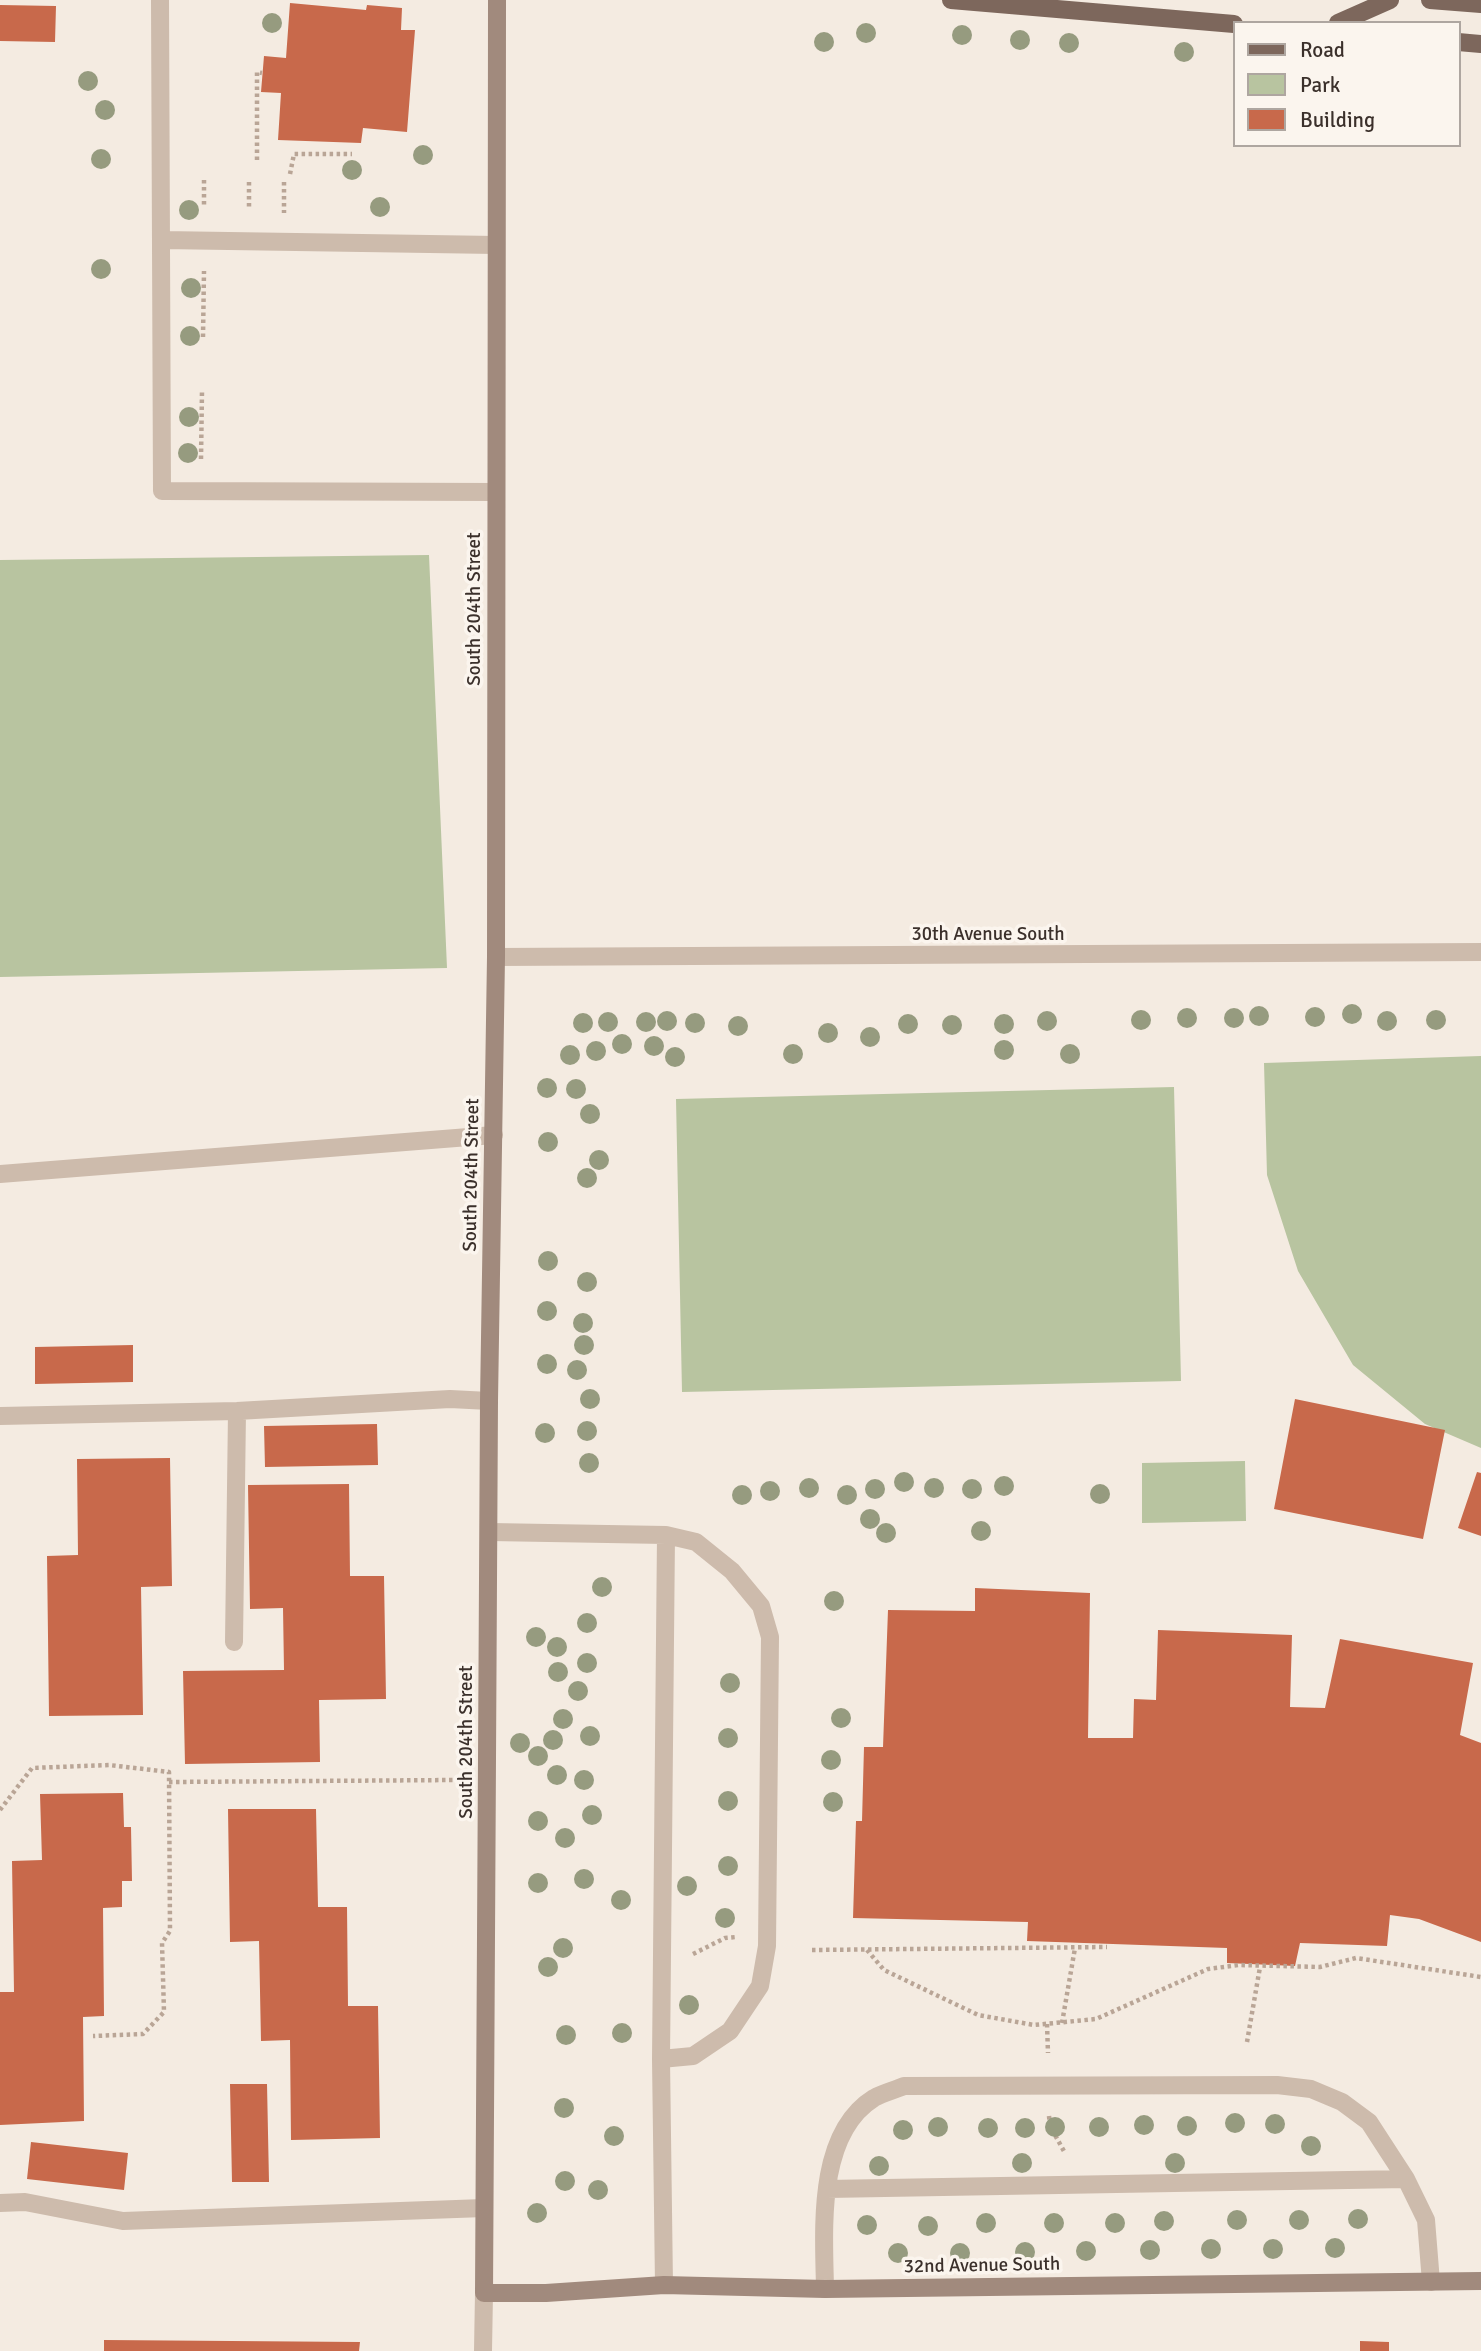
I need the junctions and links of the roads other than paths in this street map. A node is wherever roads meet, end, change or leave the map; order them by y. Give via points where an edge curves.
1 (160, 0) edge
2 (497, 0) edge
3 (951, 0) edge
4 (1390, 0) edge
5 (1430, 0) edge
6 (1481, 4) edge
7 (1343, 21) edge
8 (1232, 24) edge
9 (1460, 43) edge
10 (1481, 44) edge
11 (162, 240) junction
12 (496, 245) junction
13 (496, 492) junction
14 (1481, 952) edge
15 (496, 957) junction
16 (494, 1136) junction
17 (0, 1174) edge
18 (489, 1401) junction
19 (237, 1411) junction
20 (0, 1416) edge
21 (490, 1532) junction
22 (666, 1535) junction
23 (234, 1642) dead end
24 (661, 2059) junction
25 (1406, 2179) junction
26 (827, 2189) junction
27 (0, 2203) edge
28 (484, 2208) junction
29 (1481, 2281) edge
30 (1431, 2282) junction
31 (664, 2285) junction
32 (825, 2289) junction
33 (484, 2293) junction
34 (483, 2351) edge

1 - 11 street
2 - 12 street, South 204th Street
3 - 8 main road
4 - 7 main road
5 - 6 main road
9 - 10 main road
11 - 12 street
11 - 13 street via 162,491
12 - 13 street, South 204th Street
13 - 15 street, South 204th Street
14 - 15 street, 30th Avenue South
15 - 16 street, South 204th Street
16 - 17 street
16 - 18 street, South 204th Street
18 - 19 street via 450,1399
18 - 21 street, South 204th Street
19 - 20 street
19 - 23 street
21 - 22 street
21 - 28 street, South 204th Street
22 - 24 street
22 - 24 street via 696,1542 732,1571 761,1606 770,1637 767,1946 760,1986 730,2031 692,2056
24 - 31 street
25 - 26 street
25 - 26 street via 1369,2122 1342,2102 1311,2089 1277,2085 904,2086 874,2098 851,2119 831,2160
25 - 30 street via 1426,2220
26 - 32 street
27 - 28 street via 25,2202 123,2221
28 - 33 street, South 204th Street
29 - 30 street, 32nd Avenue South
30 - 32 street, 32nd Avenue South
31 - 32 street, 32nd Avenue South
31 - 33 street, 32nd Avenue South
33 - 34 street, South 204th Street

